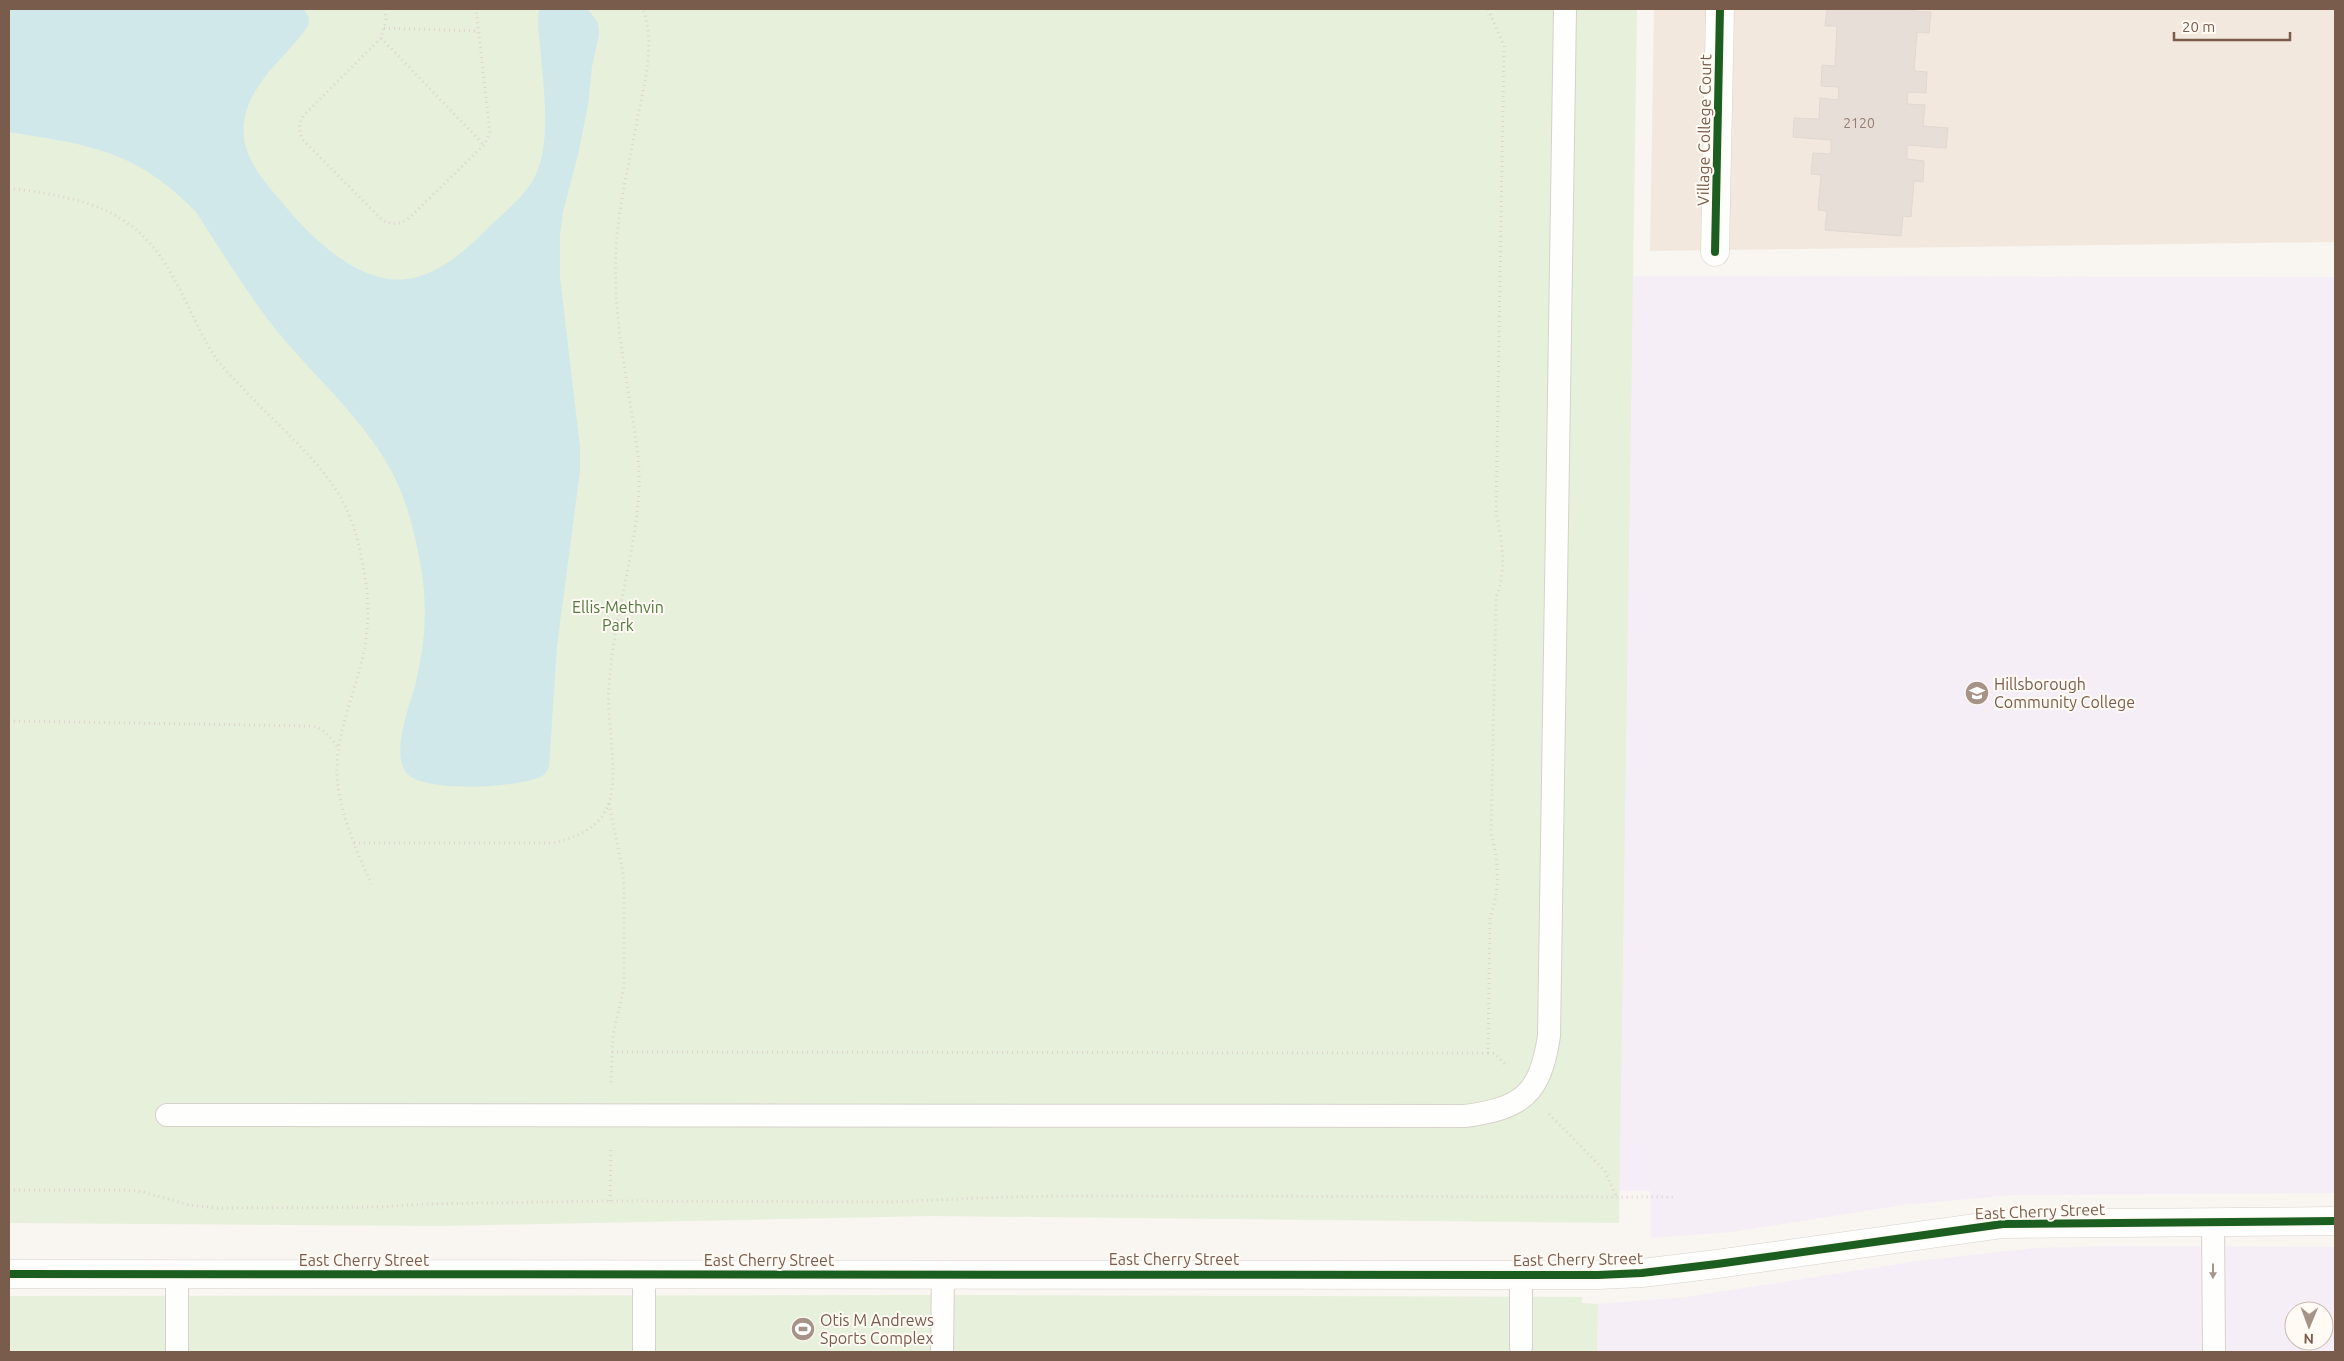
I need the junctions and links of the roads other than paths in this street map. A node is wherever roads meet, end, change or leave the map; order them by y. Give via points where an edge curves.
1 (1565, 9) edge
2 (1720, 9) edge
3 (1715, 252) dead end
4 (167, 1115) dead end
5 (2335, 1220) edge
6 (2212, 1222) junction
7 (943, 1273) junction
8 (9, 1274) edge
9 (177, 1274) junction
10 (644, 1274) junction
11 (1522, 1274) junction
12 (1521, 1347) dead end
13 (177, 1352) edge
14 (644, 1352) edge
15 (942, 1352) edge
16 (2214, 1352) edge

1 - 4 lane via 1548,1036 1545,1062 1530,1092 1499,1110 1465,1116
2 - 3 street, Village College Court
5 - 6 street, East Cherry Street
6 - 11 street, East Cherry Street via 2002,1224 1685,1268 1598,1274
6 -> 16 lane
7 - 10 street, East Cherry Street
7 - 11 street, East Cherry Street
7 - 15 lane
8 - 9 street, East Cherry Street
9 - 10 street, East Cherry Street
9 - 13 lane
10 - 14 lane
11 - 12 lane

